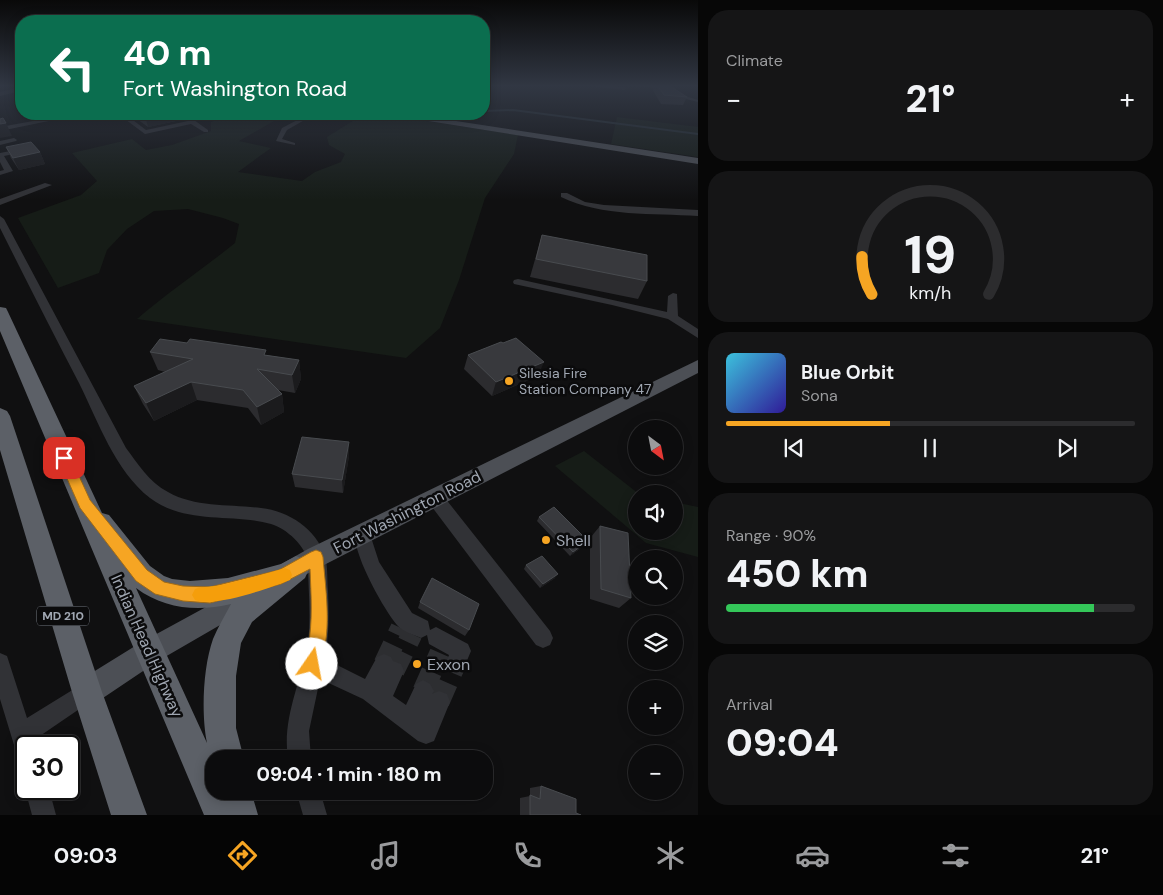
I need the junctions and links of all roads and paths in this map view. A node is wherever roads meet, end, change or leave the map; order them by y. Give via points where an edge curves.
1 (26, 124) edge
2 (134, 124) edge
3 (179, 124) edge
4 (196, 124) edge
5 (294, 124) edge
6 (461, 124) edge
7 (0, 129) edge
8 (206, 132) dead end
9 (14, 140) dead end
10 (0, 143) edge
11 (293, 144) dead end
12 (30, 149) edge
13 (0, 155) edge
14 (698, 161) edge
15 (0, 173) edge
16 (48, 185) dead end
17 (564, 195) dead end
18 (0, 202) edge
19 (698, 213) edge
20 (0, 219) edge
21 (518, 282) dead end
22 (673, 296) dead end
23 (0, 312) edge
24 (672, 317) junction
25 (698, 334) edge
26 (698, 366) edge
27 (0, 416) edge
28 (435, 498) junction
29 (85, 504) junction
30 (362, 534) junction
31 (298, 568) junction
32 (426, 637) dead end
33 (543, 638) dead end
34 (149, 652) junction
35 (0, 663) edge
36 (312, 664) junction
37 (389, 668) tunnel mouth
38 (87, 692) junction
39 (375, 696) junction
40 (431, 697) tunnel mouth
41 (22, 735) edge
42 (34, 735) edge
43 (225, 750) edge
44 (298, 750) edge
45 (40, 800) edge
46 (236, 800) edge
47 (311, 800) edge
48 (44, 815) edge
49 (129, 815) edge
50 (222, 815) edge
51 (240, 815) edge
52 (315, 815) edge

1 - 7 street
2 - 3 street via 145,132
4 - 8 street
5 - 11 street via 284,130 278,140
6 - 14 main road
9 - 10 street
12 - 13 street
13 - 15 street via 9,171
16 - 18 street
17 - 19 street via 583,204 604,208
20 - 31 street via 121,452 136,474 166,500 191,508 270,516 286,522 300,533
21 - 24 lane
22 - 24 street
23 - 29 highway, Indian Head Highway
24 - 25 street
26 - 28 main road, Fort Washington Road
27 - 38 highway, MD 210
28 - 30 main road, Fort Washington Road
28 - 33 street
29 - 31 highway via 142,575 161,588 183,594 210,595
29 - 34 highway, Indian Head Highway
30 - 31 main road, Fort Washington Road
30 - 32 street via 371,566
31 - 34 main road, Fort Washington Road
31 - 36 street via 320,609 317,647
31 - 43 highway via 242,612 227,640 221,676 220,728
34 - 38 main road, Fort Washington Road
34 - 50 highway, Indian Head Highway
35 - 41 street
36 - 39 street
36 - 44 street via 298,722
37 - 39 street
38 - 42 street, Fort Washington Road
38 - 49 highway, MD 210
39 - 40 street via 426,733
45 - 48 street
46 - 51 highway
47 - 52 street

